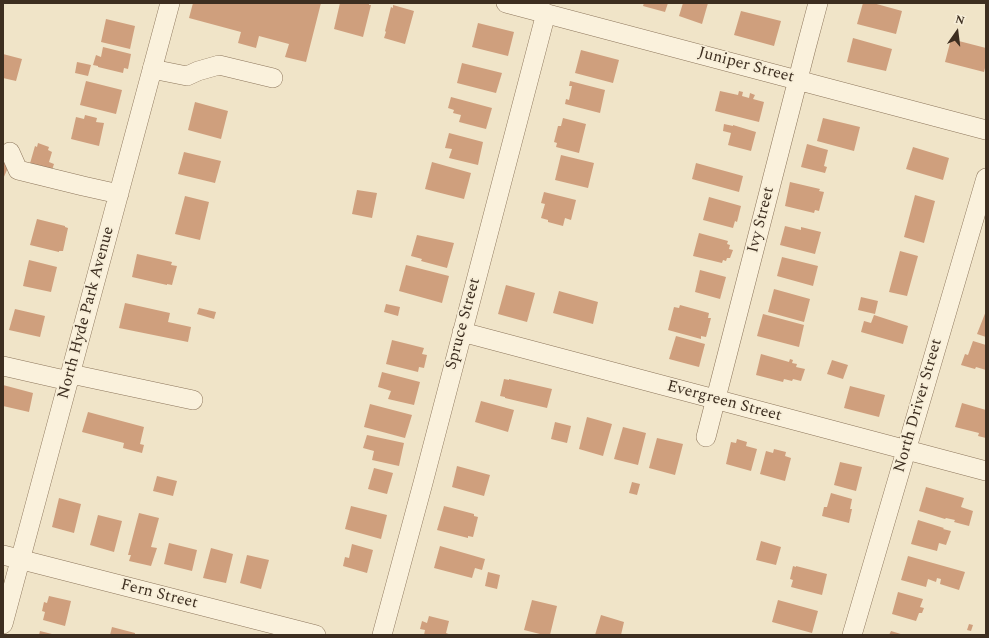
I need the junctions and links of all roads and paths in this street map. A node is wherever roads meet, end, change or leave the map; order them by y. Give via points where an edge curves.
1 (170, 3) edge
2 (506, 3) edge
3 (818, 3) edge
4 (546, 13) junction
5 (152, 69) junction
6 (273, 78) dead end
7 (798, 79) junction
8 (986, 130) edge
9 (10, 152) dead end
10 (986, 178) edge
11 (119, 194) junction
12 (462, 332) junction
13 (3, 366) edge
14 (70, 377) junction
15 (193, 400) dead end
16 (716, 400) junction
17 (706, 437) dead end
18 (906, 450) junction
19 (986, 471) edge
20 (12, 557) edge
21 (3, 624) edge
22 (316, 635) edge
23 (382, 635) edge
24 (852, 635) edge

1 - 5 street, North Hyde Park Avenue
2 - 4 street, Juniper Street
3 - 7 street, Ivy Street
4 - 7 street, Juniper Street
4 - 12 street, Spruce Street
5 - 6 street via 187,76 219,65
5 - 11 street, North Hyde Park Avenue
7 - 8 street, Juniper Street
7 - 16 street, Ivy Street
9 - 11 street via 18,170
10 - 18 street, North Driver Street
11 - 14 street, North Hyde Park Avenue
12 - 16 street, Evergreen Street
12 - 23 street, Spruce Street
13 - 14 street
14 - 15 street
14 - 20 street, North Hyde Park Avenue
16 - 17 street, Ivy Street
16 - 18 street, Evergreen Street
18 - 19 street, Evergreen Street
18 - 24 street, North Driver Street
20 - 21 street, North Hyde Park Avenue
20 - 22 street, Fern Street

